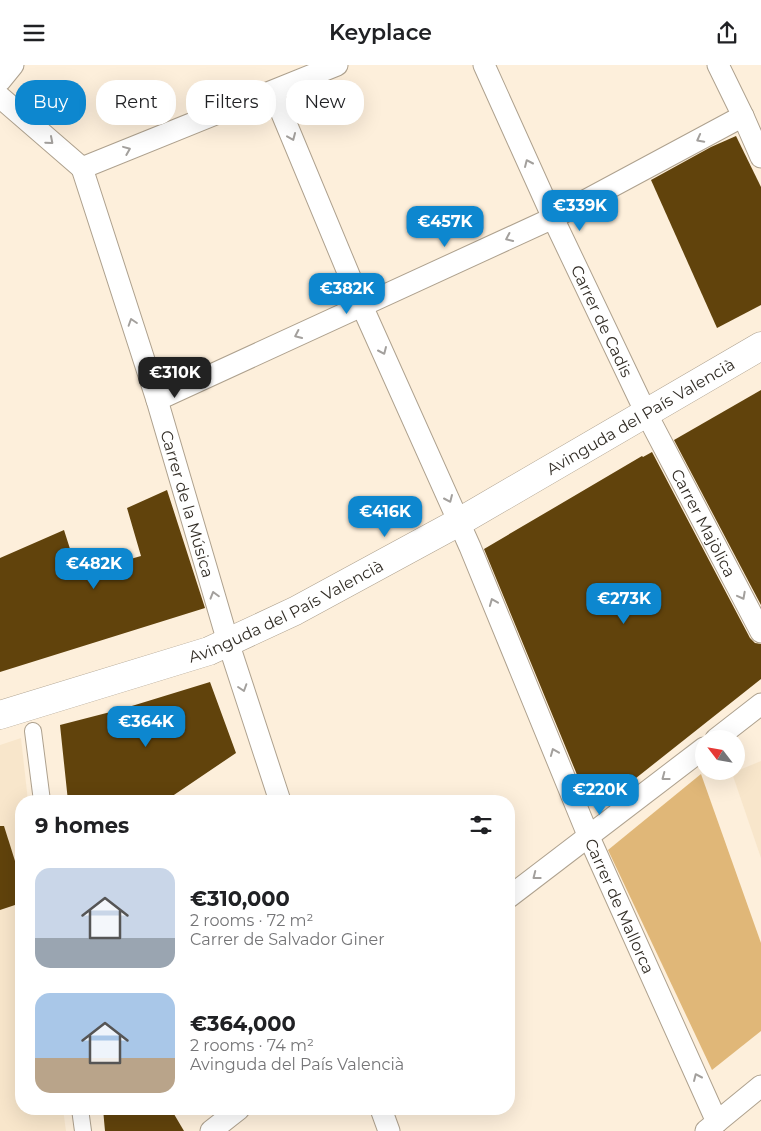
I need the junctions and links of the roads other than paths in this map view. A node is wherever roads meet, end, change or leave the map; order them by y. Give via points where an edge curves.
1 (13, 65) edge
2 (338, 65) edge
3 (484, 65) edge
4 (718, 65) edge
5 (0, 81) edge
6 (276, 91) edge
7 (0, 97) edge
8 (276, 99) edge
9 (743, 116) junction
10 (190, 125) edge
11 (760, 152) edge
12 (82, 168) junction
13 (553, 218) junction
14 (362, 306) junction
15 (761, 346) edge
16 (157, 400) junction
17 (646, 413) junction
18 (459, 521) junction
19 (761, 632) edge
20 (228, 642) junction
21 (761, 705) edge
22 (0, 715) edge
23 (728, 730) edge
24 (33, 731) dead end
25 (695, 755) edge
26 (41, 795) edge
27 (278, 795) edge
28 (588, 835) junction
29 (515, 892) edge
30 (761, 1086) edge
31 (81, 1115) edge
32 (231, 1115) edge
33 (383, 1115) edge
34 (712, 1126) edge
35 (83, 1131) edge
36 (211, 1131) edge
37 (389, 1131) edge

1 - 5 street
2 - 6 street
13 -> 3 street, Carrer de Cadis
4 - 9 street
7 -> 12 street
8 -> 14 street, Carrer de Mallorca
9 - 11 street
9 -> 13 street
12 -> 10 street
16 -> 12 street, Carrer de la Música
13 -> 14 street
13 - 17 street, Carrer de Cadis
14 -> 16 street
14 -> 18 street, Carrer de Mallorca
15 - 17 street, Avinguda del País Valencià
20 -> 16 street, Carrer de la Música
17 - 18 street, Avinguda del País Valencià
17 -> 19 street, Carrer Majòlica
18 - 20 street, Avinguda del País Valencià via 295,611
28 -> 18 street, Carrer de Mallorca
20 - 22 street, Avinguda del País Valencià via 209,651
20 -> 27 street, Carrer de la Música
21 - 23 street
24 - 26 street
25 -> 28 street
28 -> 29 street
34 -> 28 street, Carrer de Mallorca
30 - 34 street
31 - 35 street
32 - 36 street
33 - 37 street

